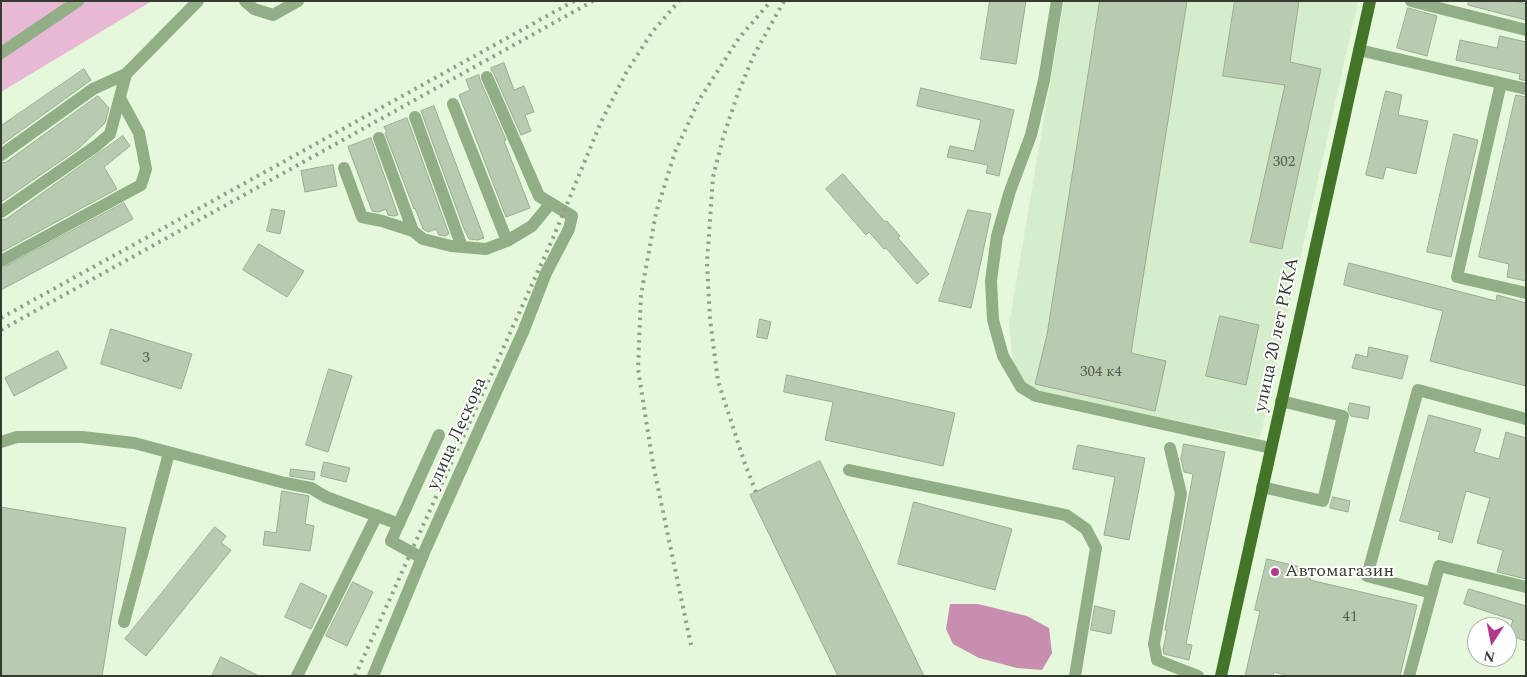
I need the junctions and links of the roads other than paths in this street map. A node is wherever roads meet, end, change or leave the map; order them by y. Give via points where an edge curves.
1 (78, 1) edge
2 (198, 1) edge
3 (245, 1) edge
4 (298, 1) edge
5 (1057, 1) edge
6 (1370, 1) edge
7 (1411, 1) edge
8 (1526, 30) edge
9 (1359, 50) junction
10 (1, 53) edge
11 (126, 74) junction
12 (487, 77) dead end
13 (1501, 83) junction
14 (1526, 89) edge
15 (120, 98) junction
16 (453, 104) dead end
17 (415, 117) dead end
18 (379, 138) dead end
19 (1, 155) edge
20 (344, 168) dead end
21 (550, 204) junction
22 (1, 212) edge
23 (413, 231) junction
24 (507, 241) junction
25 (462, 247) junction
26 (1, 261) edge
27 (1526, 293) edge
28 (1281, 401) junction
29 (1526, 419) edge
30 (439, 435) dead end
31 (1, 442) edge
32 (1170, 448) dead end
33 (1271, 448) junction
34 (169, 453) junction
35 (849, 470) dead end
36 (1262, 487) junction
37 (377, 516) junction
38 (399, 524) junction
39 (422, 558) junction
40 (1526, 587) edge
41 (1432, 593) junction
42 (124, 622) dead end
43 (297, 676) edge
44 (373, 676) edge
45 (1075, 676) edge
46 (1198, 676) edge
47 (1220, 676) edge
48 (1409, 676) edge

1 - 10 street
2 - 11 street
3 - 4 street via 254,10 273,14
5 - 33 street via 1031,135 1010,191 998,236 992,281 993,320 1003,356 1021,386 1036,396
6 - 9 main road, улица 20 лет РККА
7 - 8 street
9 - 13 street
9 - 28 main road, улица 20 лет РККА
11 - 15 street
11 - 19 street via 93,89
12 - 21 street via 539,196
13 - 14 street
13 - 27 street via 1456,277
15 - 22 street via 110,134
15 - 26 street via 140,133 146,169 141,185
16 - 24 street
17 - 25 street
18 - 23 street
20 - 23 street via 362,217
21 - 24 street via 532,226
21 - 39 street, улица Лескова via 572,216 569,229 546,273
23 - 25 street via 423,239
24 - 25 street via 486,249
28 - 33 main road, улица 20 лет РККА
28 - 36 street via 1343,416 1323,501
29 - 41 street via 1418,390 1367,576
30 - 38 street
31 - 34 street via 17,437 82,437 134,443
32 - 46 street via 1181,494 1154,644 1157,660
33 - 36 main road, улица 20 лет РККА
34 - 37 street via 311,488
34 - 42 street
35 - 45 street via 1066,514 1086,529 1096,548
36 - 47 main road, улица 20 лет РККА
37 - 38 street
37 - 43 street
38 - 39 street via 391,540
39 - 44 street, улица Лескова
40 - 41 street via 1439,566
41 - 48 street

